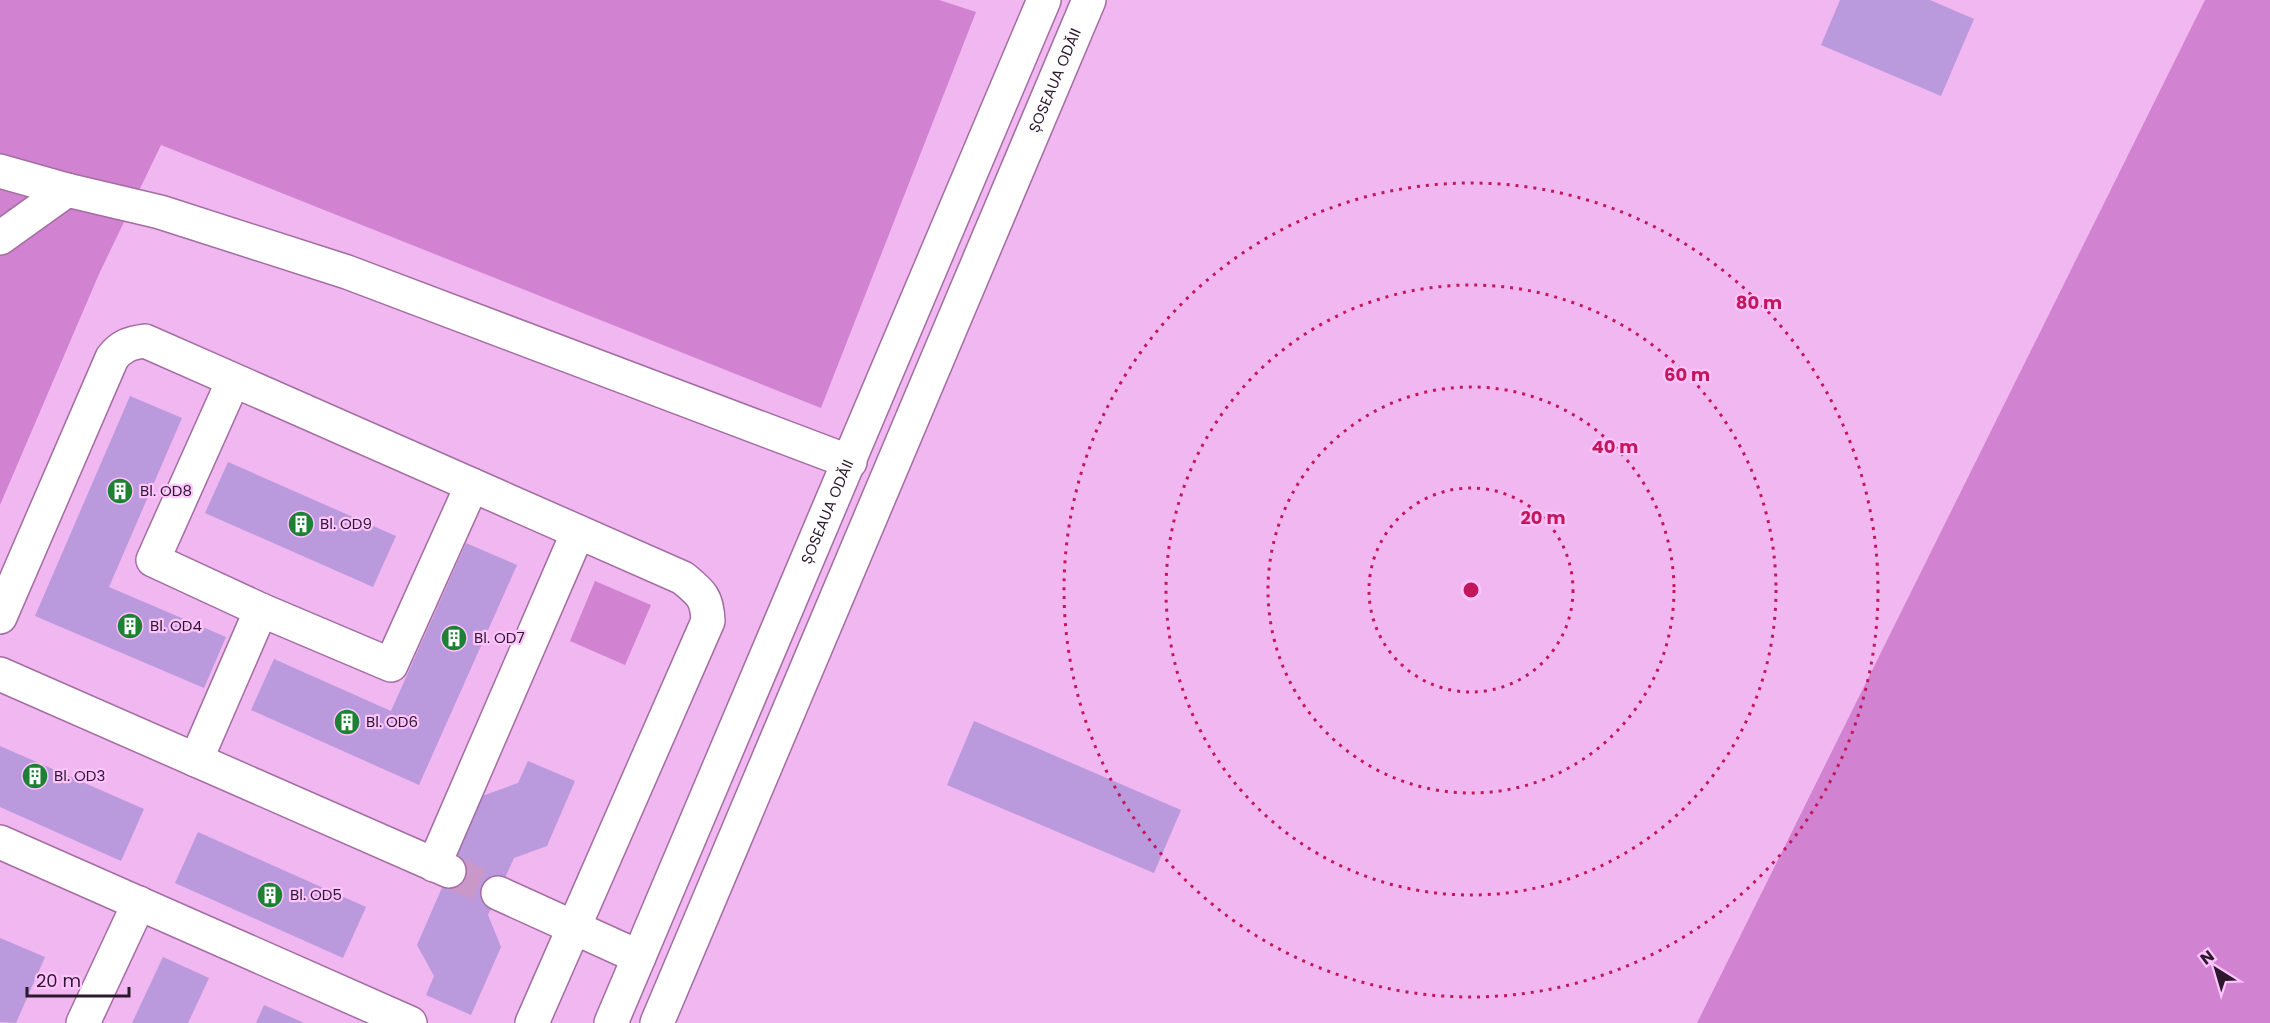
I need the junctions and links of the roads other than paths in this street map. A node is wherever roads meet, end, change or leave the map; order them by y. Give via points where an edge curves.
1 (1044, 0) edge
2 (1089, 0) edge
3 (0, 171) edge
4 (67, 190) junction
5 (0, 238) edge
6 (233, 381) junction
7 (850, 462) junction
8 (472, 485) junction
9 (578, 532) junction
10 (261, 610) junction
11 (0, 617) edge
12 (0, 674) edge
13 (196, 760) junction
14 (0, 842) edge
15 (498, 892) tunnel mouth
16 (139, 903) junction
17 (575, 926) junction
18 (639, 957) junction
19 (370, 1015) edge
20 (82, 1023) edge
21 (410, 1023) edge
22 (532, 1023) edge
23 (611, 1023) edge
24 (657, 1023) edge

1 - 7 street, ȘOSEAUA ODĂII
2 - 24 street, ȘOSEAUA ODĂII
3 - 4 street
4 - 5 street
4 - 7 street via 160,212 347,272
6 - 8 street
6 - 10 street via 153,560
6 - 11 street via 144,341 119,348
7 - 18 street, ȘOSEAUA ODĂII
8 - 9 street
8 - 10 street via 391,665
9 - 13 street via 442,868
9 - 17 street via 683,578 707,604 708,621
10 - 13 street
12 - 13 street
14 - 16 street
15 - 17 street
16 - 19 street
16 - 20 street
17 - 18 street
17 - 22 street
18 - 23 street, ȘOSEAUA ODĂII
19 - 21 street

